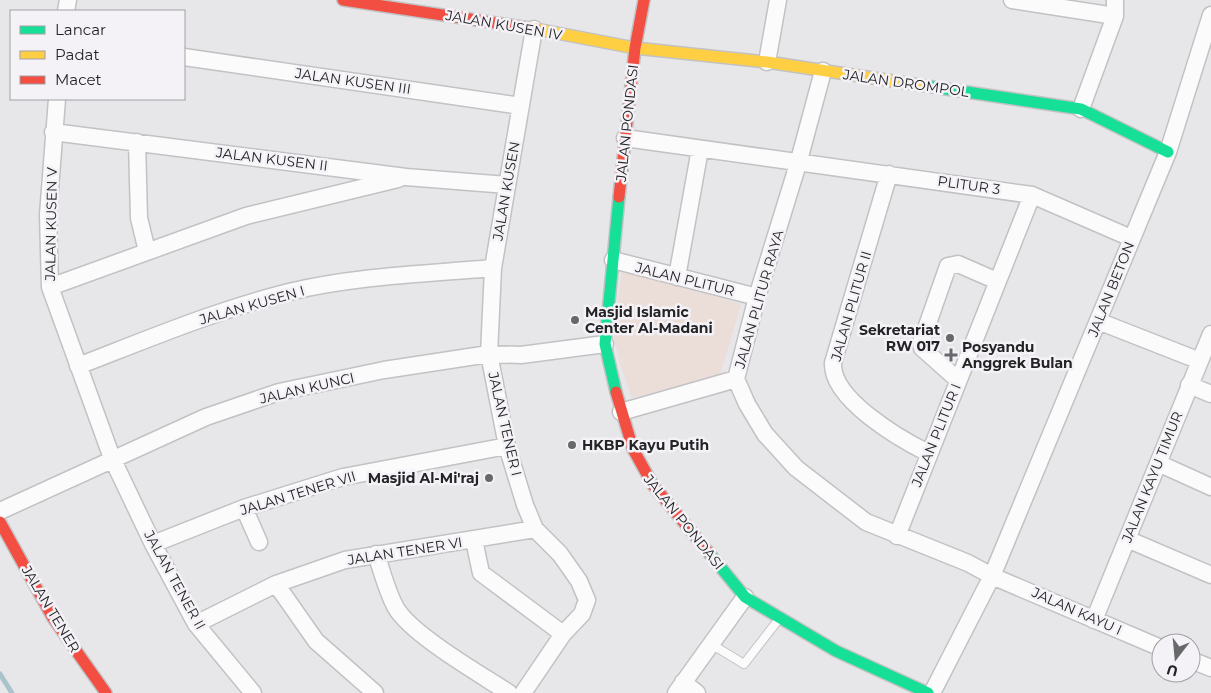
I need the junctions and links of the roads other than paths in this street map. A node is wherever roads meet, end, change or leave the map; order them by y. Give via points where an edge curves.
1 (343, 0) edge
2 (644, 0) edge
3 (778, 0) edge
4 (1012, 0) edge
5 (1115, 8) edge
6 (1211, 14) edge
7 (534, 29) junction
8 (635, 48) junction
9 (185, 57) edge
10 (767, 62) junction
11 (823, 71) junction
12 (57, 100) edge
13 (521, 106) junction
14 (1081, 109) junction
15 (54, 132) junction
16 (625, 138) junction
17 (137, 142) junction
18 (700, 149) junction
19 (1168, 152) junction
20 (798, 164) junction
21 (889, 174) junction
22 (406, 177) junction
23 (507, 185) junction
24 (1032, 195) junction
25 (1131, 238) junction
26 (147, 250) junction
27 (613, 260) junction
28 (493, 268) junction
29 (677, 277) junction
30 (998, 281) junction
31 (50, 287) junction
32 (757, 297) junction
33 (1098, 320) junction
34 (1211, 334) edge
35 (605, 344) junction
36 (488, 354) junction
37 (1200, 361) junction
38 (78, 366) junction
39 (736, 379) junction
40 (958, 380) junction
41 (1189, 385) junction
42 (1211, 394) edge
43 (621, 412) junction
44 (507, 446) junction
45 (928, 453) junction
46 (112, 458) junction
47 (1158, 463) junction
48 (1211, 487) edge
49 (244, 508) junction
50 (0, 511) edge
51 (0, 522) edge
52 (535, 529) junction
53 (896, 536) junction
54 (1127, 539) junction
55 (474, 540) junction
56 (259, 542) dead end
57 (154, 544) junction
58 (376, 554) junction
59 (1211, 575) edge
60 (992, 576) junction
61 (276, 584) junction
62 (745, 597) junction
63 (780, 617) junction
64 (1094, 620) junction
65 (196, 624) junction
66 (563, 634) junction
67 (711, 644) junction
68 (1151, 644) edge
69 (679, 688) edge
70 (106, 693) edge
71 (253, 693) edge
72 (374, 693) edge
73 (508, 693) edge
74 (523, 693) edge
75 (697, 693) edge
76 (930, 693) edge

1 - 7 street, JALAN KUSEN IV
2 - 8 street, JALAN PONDASI
3 - 10 street
4 - 5 street
5 - 14 street
6 - 19 street, JALAN BETON
7 - 8 street, JALAN KUSEN IV
7 - 13 street, JALAN KUSEN
8 - 10 street, JALAN DROMPOL
8 - 16 street, JALAN PONDASI
9 - 13 street, JALAN KUSEN III
10 - 11 street, JALAN DROMPOL
11 - 14 street, JALAN DROMPOL
11 - 20 street, JALAN PLITUR RAYA
12 - 15 street, JALAN KUSEN V
13 - 23 street, JALAN KUSEN
14 - 19 street, JALAN DROMPOL
15 - 17 street, JALAN KUSEN II
15 - 31 street, JALAN KUSEN V via 48,215
16 - 18 street, PLITUR 3
16 - 27 street, JALAN PONDASI
17 - 22 street, JALAN KUSEN II
17 - 26 street via 139,218
18 - 20 street, PLITUR 3
18 - 29 street
19 - 25 street, JALAN BETON
20 - 21 street, PLITUR 3
20 - 32 street, JALAN PLITUR RAYA
21 - 24 street, PLITUR 3
21 - 45 street, JALAN PLITUR II via 833,363 833,373 843,390 895,436
22 - 23 street, JALAN KUSEN II
22 - 26 street, JALAN KUSEN II via 246,216
23 - 28 street, JALAN KUSEN
24 - 25 street, PLITUR 3
24 - 30 street, JALAN PLITUR I
25 - 33 street, JALAN BETON
26 - 31 street, JALAN KUSEN II
27 - 29 street, JALAN PLITUR
27 - 35 street, JALAN PONDASI
28 - 36 street, JALAN KUSEN
28 - 38 street, JALAN KUSEN I via 372,278 290,292 215,313
29 - 32 street, JALAN PLITUR
30 - 40 street, JALAN PLITUR I
30 - 40 street via 958,264 948,266 921,343 922,348
31 - 38 street, JALAN KUSEN V
32 - 39 street, JALAN PLITUR RAYA
33 - 37 street
33 - 60 street, JALAN BETON
34 - 37 street, JALAN KAYU TIMUR
35 - 36 street, JALAN KUNCI via 521,355
35 - 43 street, JALAN PONDASI
36 - 44 street, JALAN TENER I
36 - 46 street, JALAN KUNCI via 384,370 279,392 206,417
37 - 41 street, JALAN KAYU TIMUR
38 - 46 street, JALAN KUSEN V
39 - 43 street
39 - 53 street, JALAN PLITUR RAYA via 765,434 796,468 866,522
40 - 45 street, JALAN PLITUR I
41 - 42 street
41 - 47 street, JALAN KAYU TIMUR
43 - 62 street, JALAN PONDASI via 641,466 652,485
44 - 49 street, JALAN TENER VII via 343,477
44 - 52 street, JALAN TENER I
45 - 53 street, JALAN PLITUR I
46 - 50 street, JALAN KUNCI
46 - 57 street, JALAN TENER II
47 - 48 street
47 - 54 street, JALAN KAYU TIMUR
49 - 56 street
49 - 57 street, JALAN TENER VII
51 - 70 street, JALAN TENER via 53,618
52 - 55 street, JALAN TENER VI
52 - 66 street, JALAN TENER I via 560,554 585,591 586,607
53 - 60 street, JALAN PLITUR RAYA via 968,563
54 - 59 street
54 - 64 street, JALAN KAYU TIMUR
55 - 58 street, JALAN TENER VI
55 - 66 street via 482,573
57 - 65 street, JALAN TENER II
58 - 61 street, JALAN TENER VI via 345,560
58 - 73 street via 396,608 408,622
60 - 64 street, JALAN KAYU I
60 - 76 street, JALAN BETON
61 - 65 street, JALAN TENER VI
61 - 72 street via 316,641
62 - 63 street, JALAN PONDASI
62 - 67 street
63 - 67 lane via 744,664
63 - 76 street, JALAN PONDASI via 836,651
64 - 68 street, JALAN KAYU I
65 - 71 street, JALAN TENER II
66 - 74 street, JALAN TENER I
67 - 69 street
69 - 75 street

